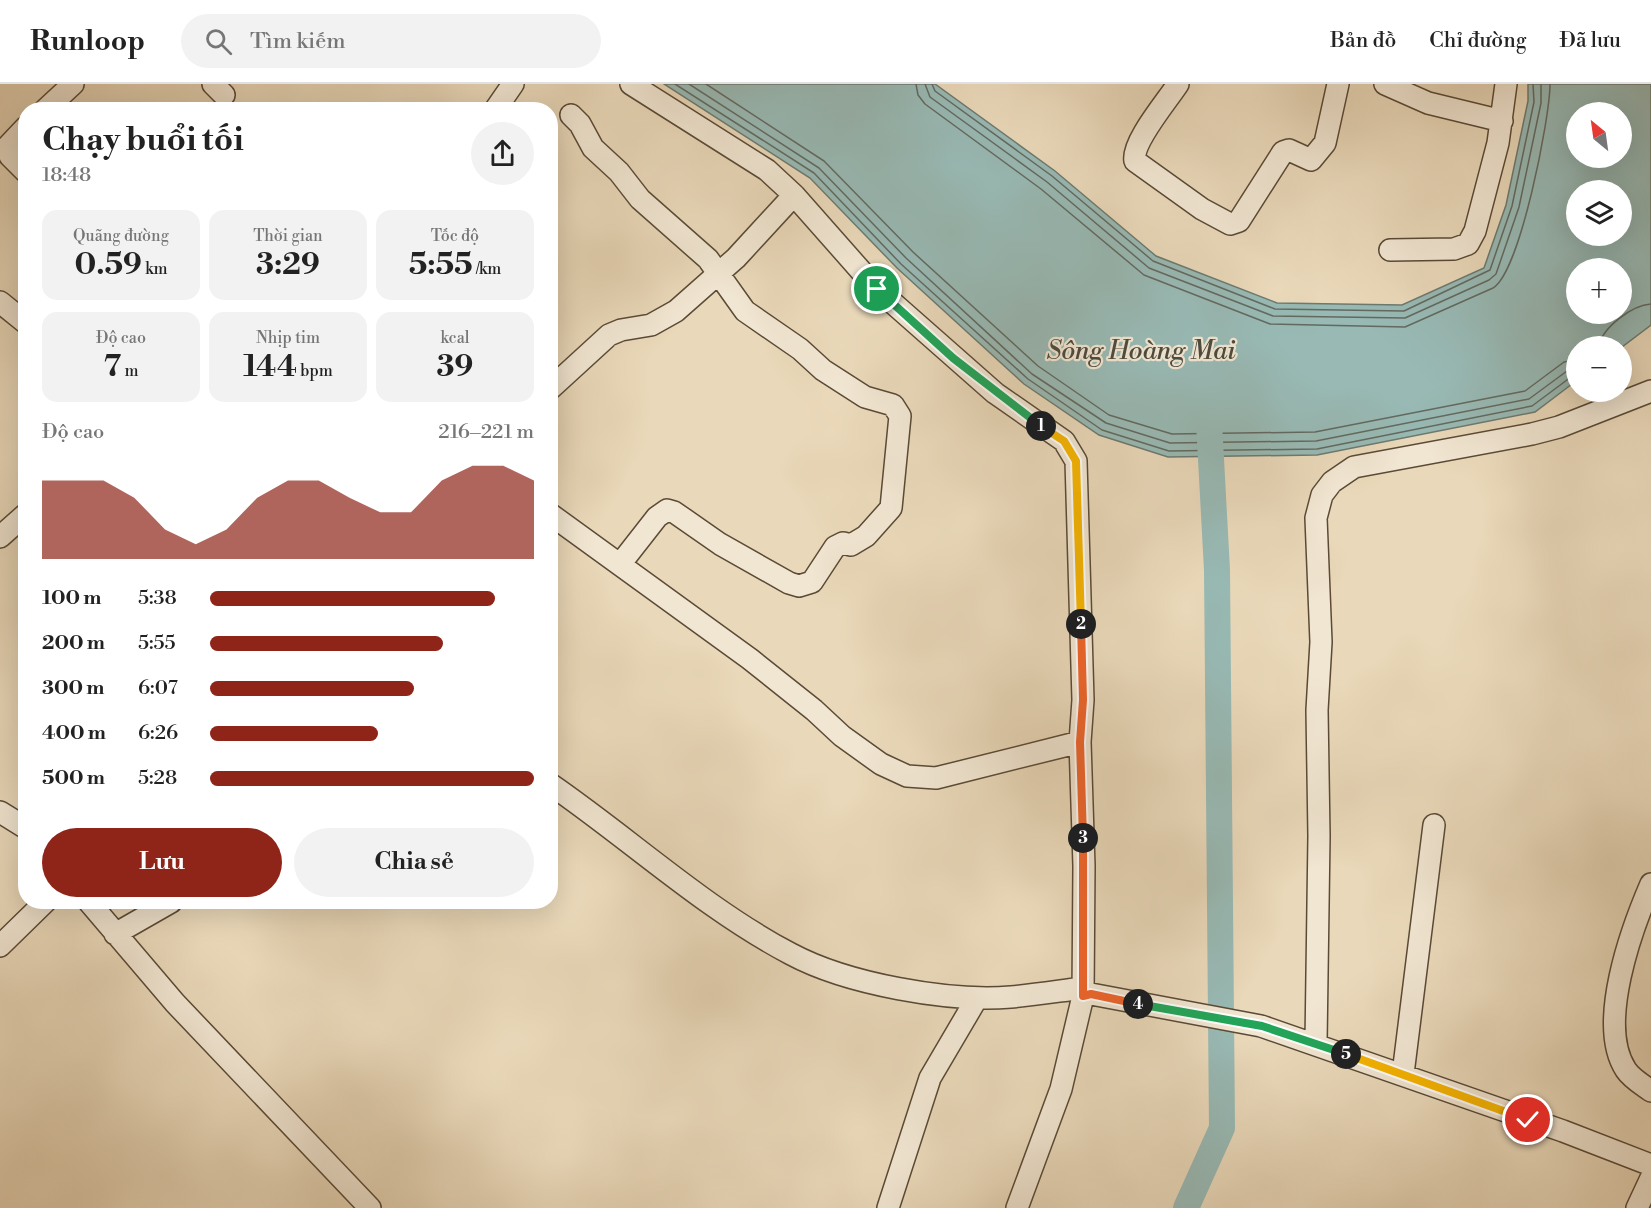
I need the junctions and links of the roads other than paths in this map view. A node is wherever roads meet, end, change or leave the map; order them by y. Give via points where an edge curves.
1 (73, 84) edge
2 (513, 84) edge
3 (630, 84) edge
4 (1178, 84) edge
5 (1338, 84) edge
6 (1385, 84) edge
7 (1506, 84) edge
8 (54, 102) edge
9 (501, 102) edge
10 (571, 115) dead end
11 (1502, 121) junction
12 (18, 135) edge
13 (18, 164) edge
14 (794, 195) junction
15 (1390, 250) dead end
16 (717, 274) junction
17 (0, 302) edge
18 (18, 317) edge
19 (558, 381) edge
20 (1651, 391) edge
21 (558, 520) edge
22 (18, 521) edge
23 (0, 537) edge
24 (621, 563) junction
25 (1080, 742) junction
26 (558, 790) edge
27 (0, 812) edge
28 (18, 823) edge
29 (1434, 825) dead end
30 (1651, 884) edge
31 (38, 909) edge
32 (95, 909) edge
33 (157, 909) edge
34 (115, 934) junction
35 (0, 946) edge
36 (1083, 992) junction
37 (977, 998) junction
38 (1316, 1043) junction
39 (1403, 1074) junction
40 (1651, 1091) edge
41 (1651, 1165) edge
42 (1651, 1178) edge
43 (370, 1208) edge
44 (888, 1208) edge
45 (1017, 1208) edge
46 (1637, 1208) edge

1 - 8 street
2 - 9 street
3 - 14 street via 767,170
4 - 5 street via 1139,143 1135,161 1230,224 1239,221 1283,152 1289,150 1311,160 1321,150
6 - 11 street via 1428,103
7 - 11 street
10 - 16 street via 593,148 612,164 640,199 700,252
11 - 15 street via 1475,231 1468,244 1454,249
12 - 13 street via 8,146 10,156
14 - 16 street
14 - 25 street via 877,289 995,393 1064,441 1076,461 1083,700
16 - 19 street via 668,316 651,325 609,335
16 - 24 street via 745,311 823,370 865,397 897,408 900,416 891,508 866,536 851,545 839,543 812,582 805,586 789,583 667,510
17 - 18 street
20 - 38 street via 1532,434 1354,467 1332,482 1322,495 1316,518 1321,642 1317,710
21 - 24 street
22 - 23 street
24 - 25 street via 750,659 842,736 881,764 907,776 936,778
25 - 36 street
26 - 37 street via 737,923 792,956 870,982
27 - 28 street
29 - 39 street
30 - 40 street via 1623,958 1617,993 1617,1048 1625,1068
31 - 35 street
32 - 34 street
33 - 34 street
34 - 43 street via 175,1003
36 - 37 street
36 - 38 street via 1254,1025
36 - 45 street via 1061,1089
37 - 44 street via 930,1078
38 - 39 street
39 - 41 street
42 - 46 street

